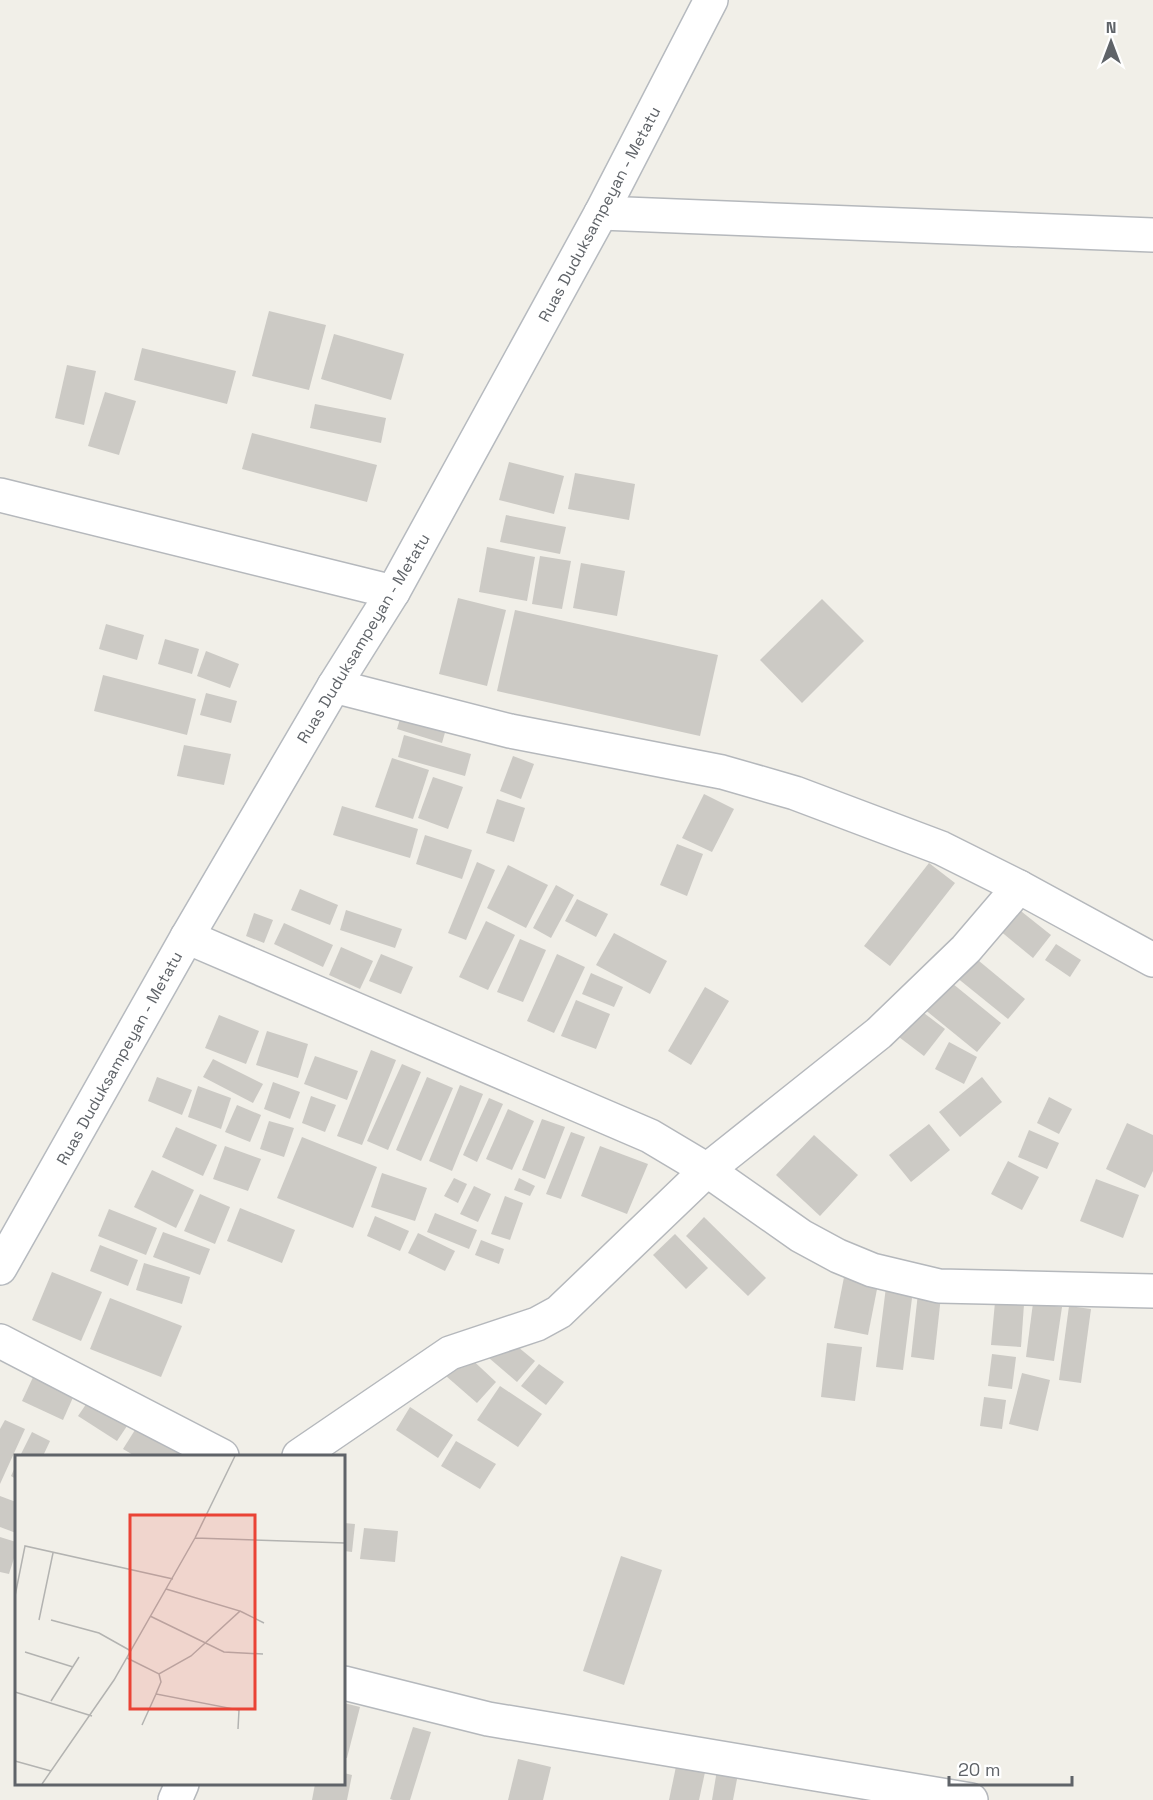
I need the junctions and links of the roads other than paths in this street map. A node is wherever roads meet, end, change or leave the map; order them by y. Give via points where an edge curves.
1 (711, 0) edge
2 (601, 213) junction
3 (1153, 235) edge
4 (0, 495) edge
5 (393, 592) junction
6 (334, 686) junction
7 (1019, 887) junction
8 (187, 938) junction
9 (1153, 960) edge
10 (707, 1170) junction
11 (2, 1261) edge
12 (1153, 1291) edge
13 (0, 1341) edge
14 (220, 1455) edge
15 (300, 1455) edge
16 (345, 1683) edge
17 (182, 1785) edge
18 (175, 1800) edge
19 (971, 1800) edge

1 - 2 street, Ruas Duduksampeyan - Metatu
2 - 3 street
2 - 5 street, Ruas Duduksampeyan - Metatu
4 - 5 street
5 - 6 street, Ruas Duduksampeyan - Metatu
6 - 7 street via 510,730 722,772 795,793 941,848
6 - 8 street, Ruas Duduksampeyan - Metatu
7 - 9 street
7 - 10 street via 966,949 879,1034
8 - 10 street via 650,1136
8 - 11 street, Ruas Duduksampeyan - Metatu
10 - 12 street via 801,1236 872,1269 939,1286
10 - 15 street via 559,1312 537,1324 450,1353
13 - 14 street
16 - 19 street via 488,1719
17 - 18 street

